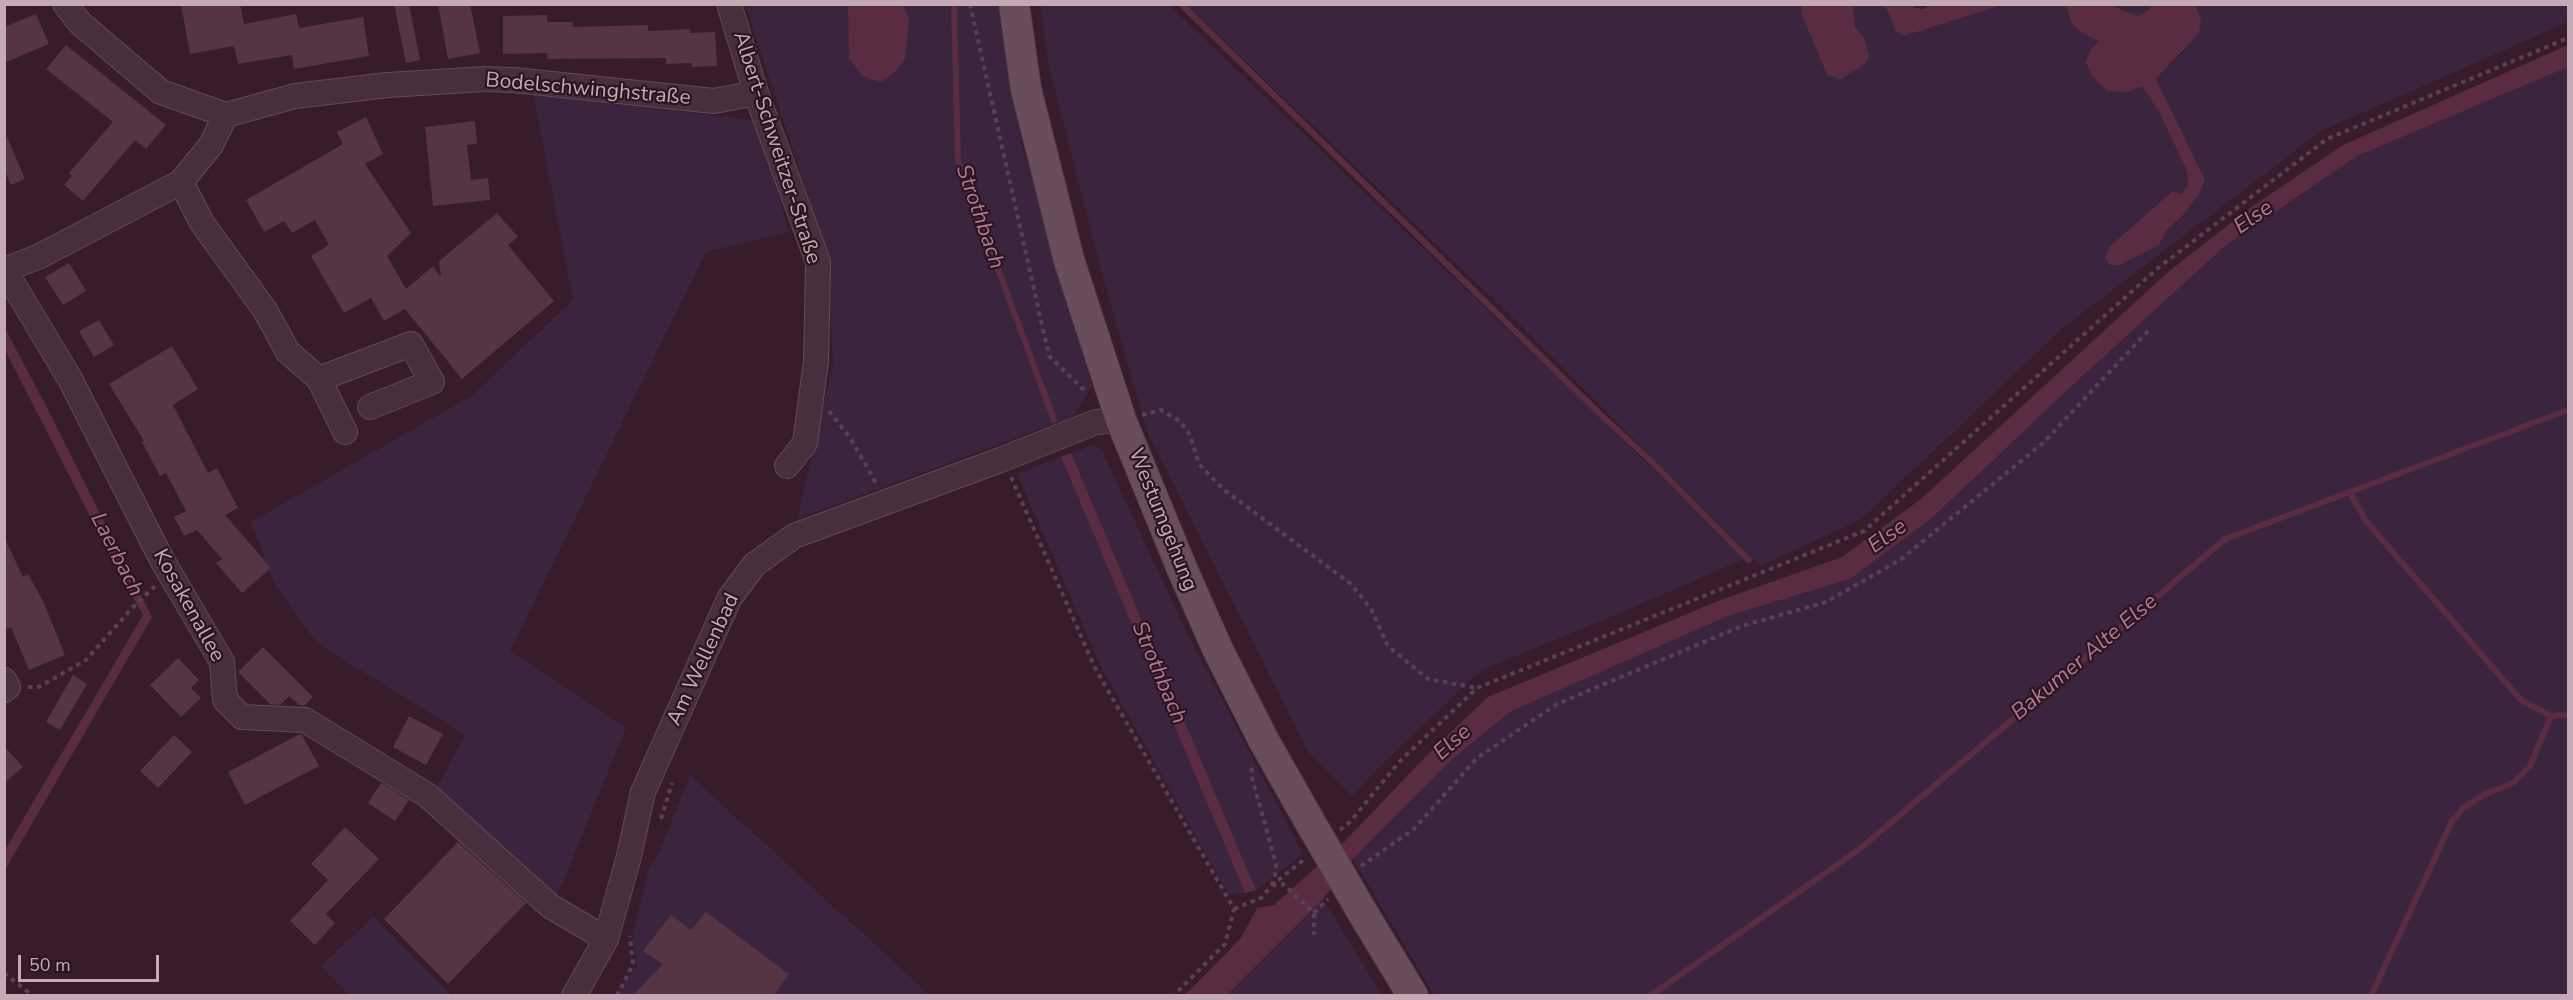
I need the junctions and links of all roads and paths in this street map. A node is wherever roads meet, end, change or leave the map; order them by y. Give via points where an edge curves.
1 (65, 4) edge
2 (729, 4) edge
3 (970, 4) edge
4 (1014, 4) edge
5 (2568, 38) edge
6 (756, 93) junction
7 (226, 115) junction
8 (181, 182) junction
9 (5, 270) edge
10 (2148, 331) dead end
11 (319, 379) junction
12 (812, 389) junction
13 (370, 407) dead end
14 (1109, 421) junction
15 (345, 432) dead end
16 (1003, 459) junction
17 (787, 466) dead end
18 (886, 502) junction
19 (161, 576) junction
20 (6, 686) edge
21 (1478, 688) junction
22 (1256, 759) dead end
23 (675, 773) dead end
24 (660, 822) dead end
25 (1322, 829) junction
26 (1309, 856) dead end
27 (1354, 873) dead end
28 (1272, 885) junction
29 (1330, 897) dead end
30 (1234, 909) junction
31 (1313, 912) junction
32 (632, 928) dead end
33 (1314, 935) dead end
34 (606, 939) junction
35 (4, 973) edge
36 (33, 996) edge
37 (574, 996) edge
38 (617, 996) edge
39 (1173, 996) edge
40 (1413, 996) edge

1 - 7 street via 80,23 161,92
2 - 6 street, Albert-Schweitzer-Straße
3 - 14 path via 1049,356
4 - 14 main road, Westumgehung via 1026,89
5 - 21 path via 2327,139 2158,268 1864,531
6 - 7 street, Bodelschwinghstraße via 714,101 485,79 295,96
6 - 12 street, Albert-Schweitzer-Straße via 818,262
7 - 8 street via 211,145
8 - 9 street via 40,256
8 - 11 street via 202,222 266,310 288,352
9 - 19 street, Kosakenallee via 70,380
10 - 27 path via 2043,442 1900,560 1826,602 1742,626 1557,704 1477,758 1414,829
11 - 13 street via 411,344 432,382
11 - 15 street
12 - 17 street, Albert-Schweitzer-Straße via 806,443
12 - 18 path via 851,439
14 - 16 street, Am Wellenbad
14 - 21 path via 1161,410 1180,420 1190,435 1199,464 1223,489 1351,584 1371,609 1388,646 1428,679
14 - 25 main road, Westumgehung via 1264,741
16 - 18 street, Am Wellenbad
16 - 30 path via 1095,668
18 - 34 street, Am Wellenbad via 794,536 754,564 729,599 643,792
19 - 20 path via 86,660 39,687
19 - 34 street, Kosakenallee via 222,662 225,700 242,717 305,720 428,795 550,906
21 - 25 path via 1399,762 1350,822
22 - 28 path via 1251,774 1276,864
23 - 24 path
25 - 40 main road, Westumgehung, bridge via 1361,910
26 - 28 path
28 - 30 path via 1261,898
28 - 31 path via 1283,884
29 - 31 path
30 - 39 path via 1225,944
31 - 33 path
32 - 38 path via 629,939 633,964
34 - 37 street, Am Wellenbad
35 - 36 path

